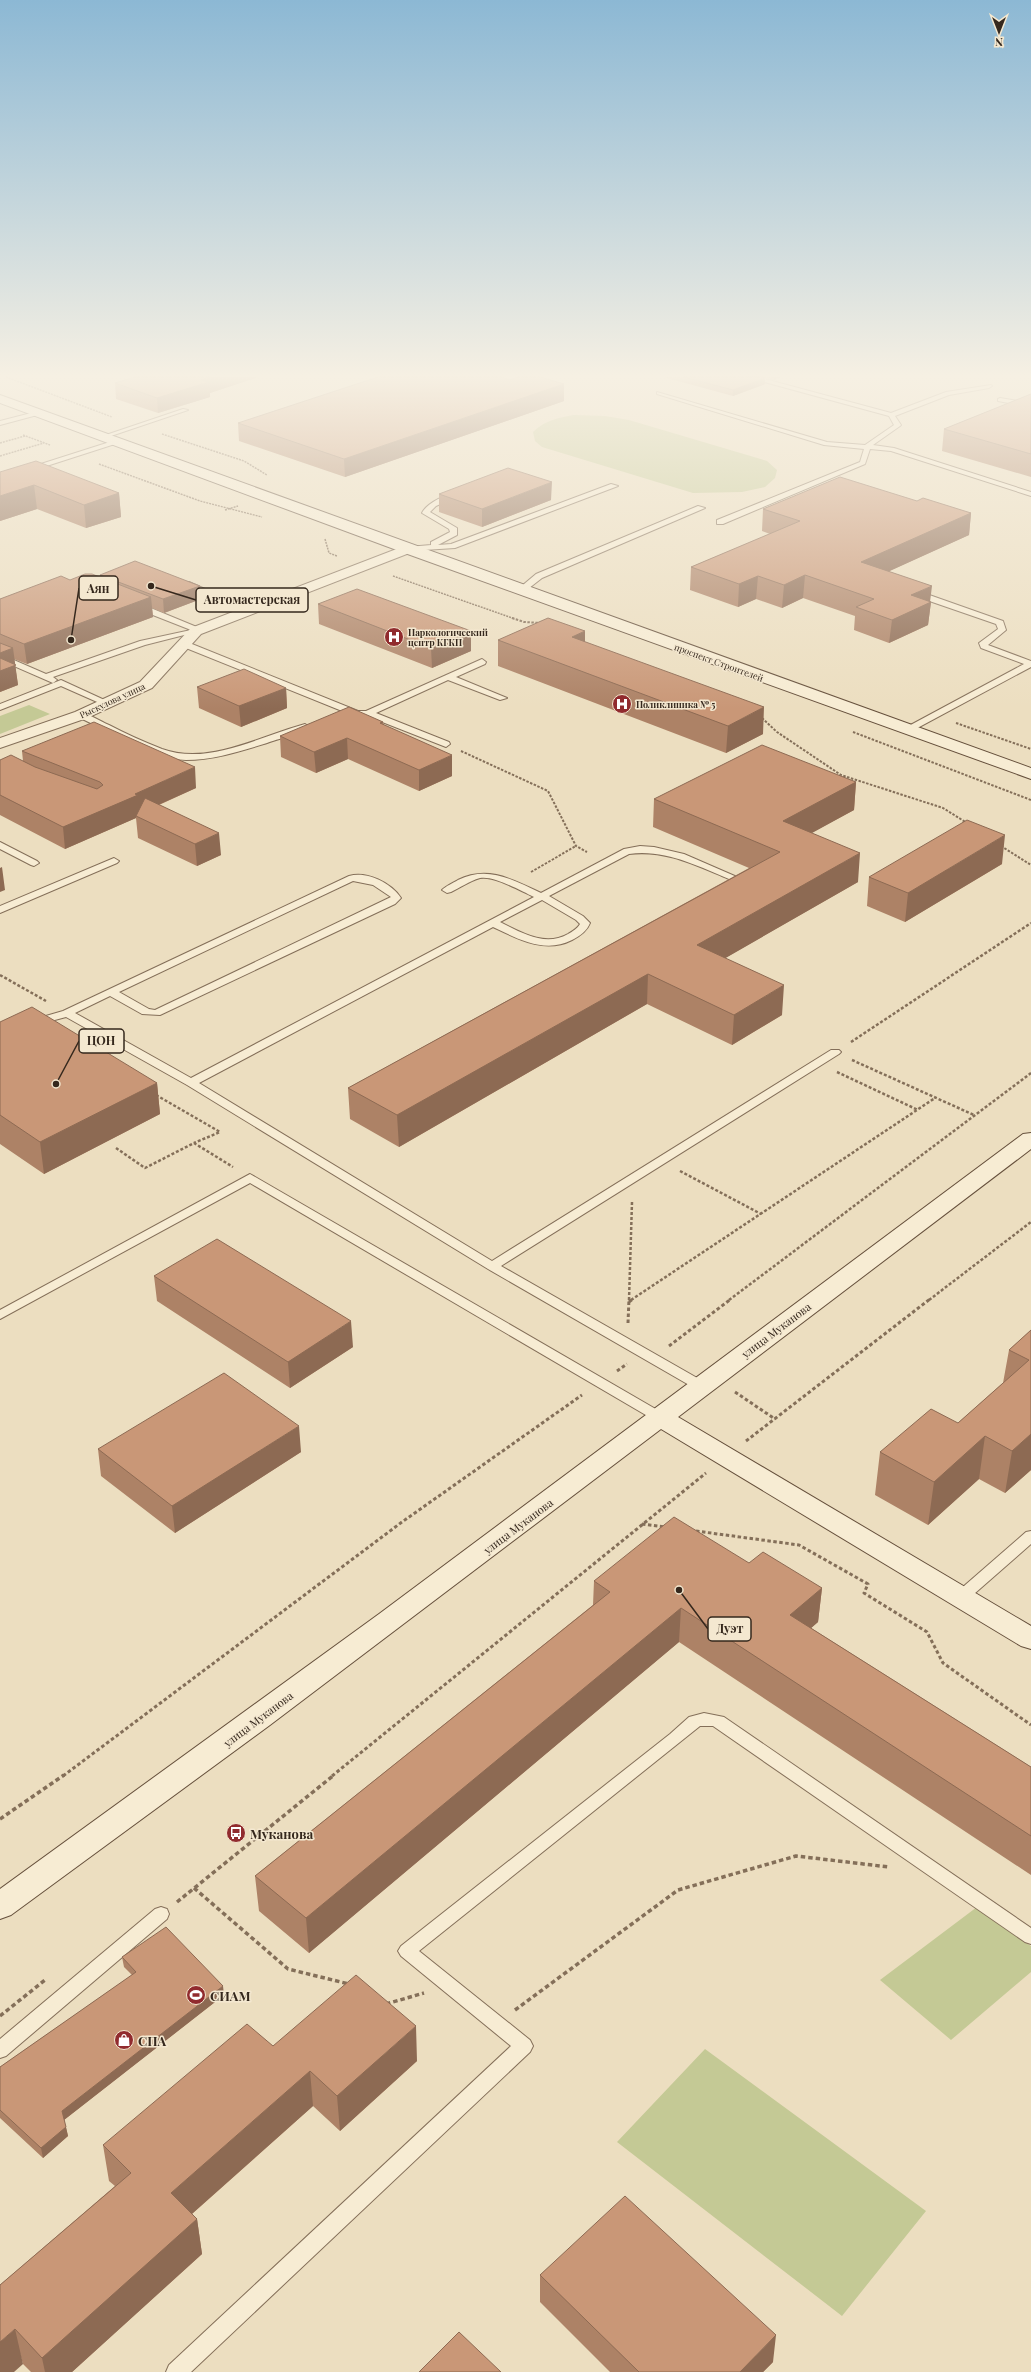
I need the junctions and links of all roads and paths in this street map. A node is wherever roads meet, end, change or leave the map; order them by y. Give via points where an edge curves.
1 (160, 488) edge
2 (240, 488) edge
3 (609, 488) edge
4 (805, 488) edge
5 (1012, 488) edge
6 (464, 492) edge
7 (1031, 494) edge
8 (701, 508) dead end
9 (264, 518) dead end
10 (720, 522) dead end
11 (324, 536) dead end
12 (428, 548) junction
13 (407, 549) junction
14 (366, 566) junction
15 (175, 579) edge
16 (521, 590) junction
17 (910, 592) edge
18 (133, 604) edge
19 (251, 611) junction
20 (546, 623) edge
21 (198, 631) junction
22 (184, 644) junction
23 (0, 657) edge
24 (482, 662) dead end
25 (1031, 664) edge
26 (45, 677) junction
27 (448, 677) junction
28 (62, 683) junction
29 (502, 698) dead end
30 (107, 703) junction
31 (0, 707) edge
32 (355, 713) junction
33 (368, 713) junction
34 (81, 715) junction
35 (760, 715) dead end
36 (935, 716) junction
37 (340, 718) edge
38 (318, 724) edge
39 (846, 730) dead end
40 (908, 730) junction
41 (0, 743) edge
42 (446, 744) joint
43 (1031, 750) edge
44 (1031, 774) edge
45 (1031, 800) edge
46 (968, 824) edge
47 (0, 845) edge
48 (1000, 845) edge
49 (114, 861) dead end
50 (34, 863) dead end
51 (1031, 865) edge
52 (732, 876) edge
53 (511, 883) junction
54 (446, 890) dead end
55 (539, 896) junction
56 (0, 910) edge
57 (491, 922) junction
58 (1031, 923) edge
59 (0, 974) edge
60 (112, 993) junction
61 (67, 1013) junction
62 (28, 1024) edge
63 (835, 1052) junction
64 (818, 1063) junction
65 (1031, 1073) edge
66 (190, 1083) junction
67 (151, 1092) edge
68 (936, 1098) junction
69 (918, 1110) junction
70 (974, 1115) junction
71 (1031, 1139) edge
72 (194, 1143) junction
73 (116, 1148) dead end
74 (661, 1161) junction
75 (250, 1178) junction
76 (632, 1179) junction
77 (760, 1214) junction
78 (1031, 1222) edge
79 (492, 1266) junction
80 (629, 1302) junction
81 (0, 1316) edge
82 (628, 1343) junction
83 (644, 1353) junction
84 (599, 1382) junction
85 (701, 1386) junction
86 (661, 1418) junction
87 (725, 1457) junction
88 (642, 1524) junction
89 (673, 1528) edge
90 (689, 1530) edge
91 (1031, 1536) edge
92 (961, 1597) junction
93 (1031, 1639) edge
94 (1031, 1725) edge
95 (0, 1819) edge
96 (937, 1872) junction
97 (194, 1888) junction
98 (0, 1906) edge
99 (161, 1914) joint
100 (1031, 1937) edge
101 (450, 1986) junction
102 (356, 1988) edge
103 (382, 2005) edge
104 (497, 2024) junction
105 (0, 2050) edge
106 (176, 2372) edge

1 - 9 path via 225,510
2 - 13 main road, проспект Строителей
3 - 12 lane via 452,546
4 - 10 lane
5 - 7 lane
6 - 12 lane via 430,506 427,510 426,514 453,528 454,533
8 - 16 lane via 540,576
11 - 14 path via 329,553
12 - 13 lane
13 - 14 main road, Рыскулова улица
13 - 16 main road, проспект Строителей
14 - 19 main road, Рыскулова улица
14 - 20 path via 524,622
15 - 19 lane
16 - 40 main road, проспект Строителей
17 - 25 lane via 1000,623 1002,630 983,643 984,646
18 - 21 lane
19 - 21 main road, Рыскулова улица
21 - 22 main road, Рыскулова улица
21 - 26 lane via 143,643
22 - 30 main road, Рыскулова улица via 146,685
22 - 32 lane
23 - 26 lane
24 - 27 lane
25 - 36 lane
26 - 28 lane
27 - 29 lane
27 - 33 lane
28 - 30 lane
28 - 31 lane
30 - 34 main road, Рыскулова улица
32 - 33 lane
32 - 37 lane
33 - 42 lane
34 - 38 lane via 172,755 190,757 240,747
34 - 41 main road, Рыскулова улица
35 - 46 path via 777,732 841,775 943,808
36 - 40 lane
36 - 43 path
39 - 45 path
40 - 44 main road, проспект Строителей
42 - 53 path via 548,791 576,846
47 - 50 lane
48 - 51 path
49 - 56 lane
52 - 55 lane via 664,851 641,848 627,851
53 - 54 lane via 498,877 484,875 473,877
53 - 55 lane
55 - 57 lane
55 - 57 lane via 583,919 583,928 567,939 556,943 543,943 530,940
57 - 66 lane
58 - 63 path
59 - 61 path
60 - 60 lane via 352,878 370,880 396,898 156,1013 146,1012
60 - 61 lane
61 - 62 lane
61 - 66 lane
63 - 64 lane
63 - 68 path
64 - 69 path
64 - 74 lane
65 - 70 path
66 - 79 lane
67 - 72 path via 220,1132
68 - 69 path
68 - 70 path
69 - 77 path
70 - 83 path via 668,1347
71 - 85 main road, улица Муканова
72 - 73 path via 145,1168
72 - 75 path
74 - 76 lane
74 - 77 path
75 - 81 lane
75 - 84 lane
76 - 79 lane
76 - 80 path
77 - 80 path
78 - 87 path
79 - 82 lane
80 - 82 path
82 - 83 lane
83 - 84 path
83 - 85 lane
84 - 86 lane
84 - 95 path via 402,1522 68,1773
85 - 86 main road, улица Муканова
86 - 87 main road
86 - 98 main road, улица Муканова via 128,1815
87 - 88 path
87 - 92 main road
88 - 89 path
88 - 97 path
90 - 94 path via 799,1545 868,1584 864,1593 927,1632 943,1663
91 - 92 lane
92 - 93 main road
96 - 100 lane
96 - 101 lane via 718,1721 709,1718 695,1719 676,1738 407,1951
96 - 104 path via 796,1856 678,1890
97 - 99 path
97 - 102 path via 288,1969
99 - 105 lane
101 - 103 path
101 - 104 lane
104 - 106 lane via 524,2046

